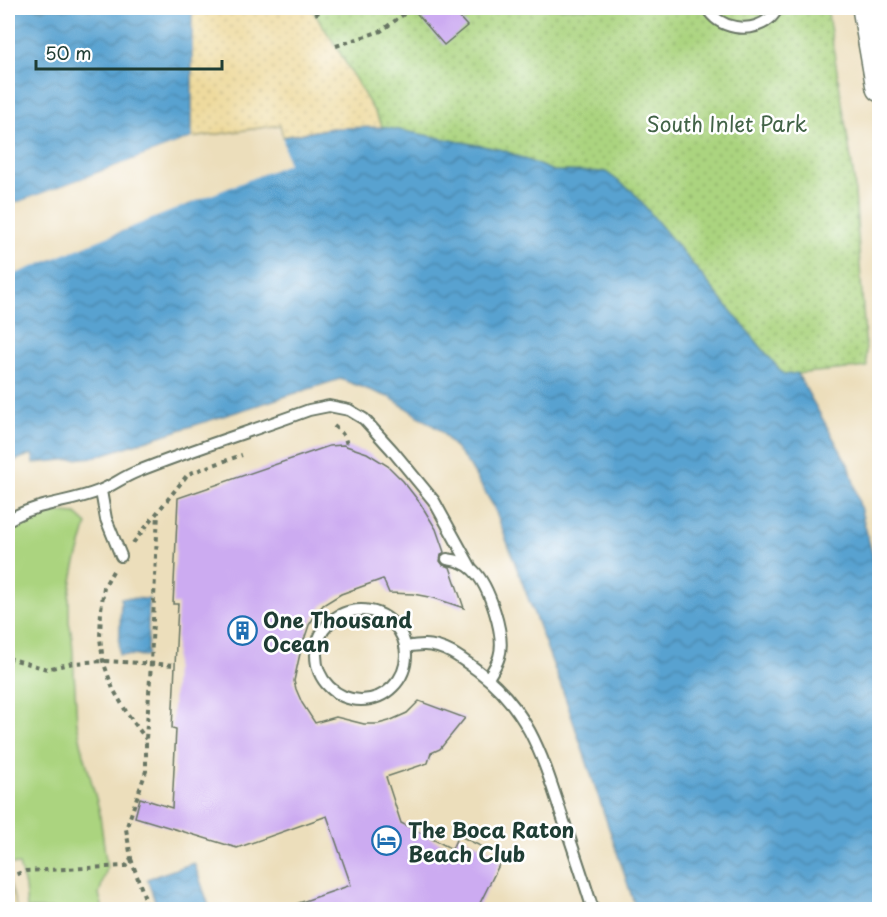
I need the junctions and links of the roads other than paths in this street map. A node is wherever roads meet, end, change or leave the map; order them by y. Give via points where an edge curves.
1 (707, 8) edge
2 (778, 8) edge
3 (866, 8) edge
4 (879, 88) edge
5 (100, 491) junction
6 (8, 520) edge
7 (122, 556) road end
8 (447, 560) dead end
9 (471, 568) junction
10 (405, 647) junction
11 (488, 678) junction
12 (593, 909) edge

1 - 2 lane via 721,23 738,28 755,26
3 - 4 main road
5 - 6 lane via 42,505
5 - 7 lane via 106,519
5 - 9 lane via 134,473 309,410 329,406 349,410 364,419 434,501
8 - 9 lane
9 - 11 lane via 492,604 500,632 500,657
10 - 10 lane via 399,631 388,619 373,612 341,615 319,639 319,672 341,696 357,700 374,698 399,679
10 - 11 lane via 442,648
11 - 12 lane via 525,721 542,754

